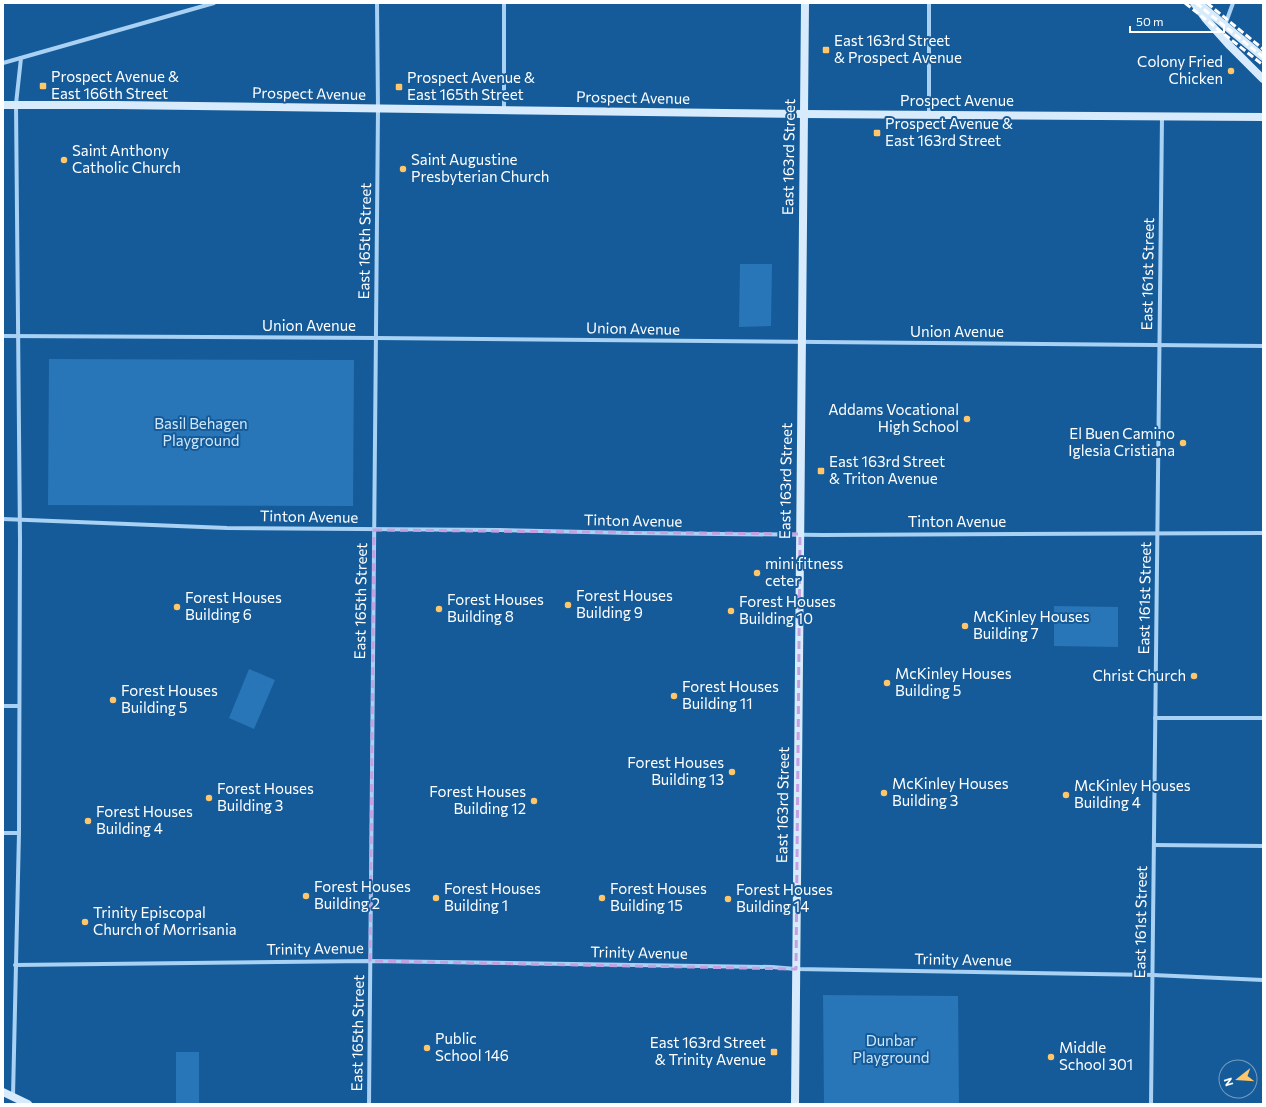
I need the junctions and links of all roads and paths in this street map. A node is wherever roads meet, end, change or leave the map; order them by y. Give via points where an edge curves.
1 (214, 3) edge
2 (377, 3) edge
3 (504, 3) edge
4 (805, 3) edge
5 (929, 3) edge
6 (1194, 3) edge
7 (1198, 3) edge
8 (1233, 3) edge
9 (1225, 25) junction
10 (1263, 57) edge
11 (21, 58) junction
12 (3, 63) edge
13 (1263, 79) edge
14 (16, 104) junction
15 (3, 105) edge
16 (378, 109) junction
17 (504, 110) junction
18 (804, 114) junction
19 (928, 114) junction
20 (1162, 117) junction
21 (1263, 117) edge
22 (3, 336) edge
23 (19, 336) junction
24 (376, 338) junction
25 (802, 343) junction
26 (1160, 345) junction
27 (1263, 346) edge
28 (3, 519) edge
29 (19, 519) junction
30 (374, 530) junction
31 (1263, 533) edge
32 (800, 534) junction
33 (1158, 534) junction
34 (3, 706) edge
35 (19, 706) junction
36 (1156, 718) junction
37 (1263, 718) edge
38 (3, 833) edge
39 (19, 833) junction
40 (1154, 845) junction
41 (1263, 846) edge
42 (370, 960) junction
43 (15, 965) junction
44 (796, 969) junction
45 (1152, 975) junction
46 (1263, 980) edge
47 (3, 1092) edge
48 (13, 1096) junction
49 (28, 1104) edge
50 (369, 1104) edge
51 (795, 1104) edge
52 (1151, 1104) edge

1 - 11 street
2 - 16 street, East 165th Street
3 - 17 street
4 - 18 main road, East 163rd Street
5 - 19 street
6 - 13 main road via 1230,46
7 - 9 main road
8 - 9 street
9 - 10 main road
11 - 12 street
11 - 14 street
14 - 15 main road, Prospect Avenue
14 - 16 main road, Prospect Avenue
14 - 23 street
16 - 17 main road, Prospect Avenue
16 - 24 street, East 165th Street
17 - 18 main road, Prospect Avenue
18 - 19 main road, Prospect Avenue
18 - 25 main road, East 163rd Street
19 - 20 main road, Prospect Avenue
20 - 21 main road, Prospect Avenue
20 - 26 street, East 161st Street
22 - 23 street, Union Avenue
23 - 24 street, Union Avenue
23 - 29 street
24 - 25 street, Union Avenue
24 - 30 street, East 165th Street
25 - 26 street, Union Avenue
25 - 32 main road, East 163rd Street
26 - 27 street, Union Avenue
26 - 33 street, East 161st Street
28 - 29 street, Tinton Avenue
29 - 30 street, Tinton Avenue via 227,528
29 - 35 street
30 - 32 street, Tinton Avenue
30 - 42 street, East 165th Street
31 - 33 street, Tinton Avenue
32 - 33 street, Tinton Avenue
32 - 44 main road, East 163rd Street
33 - 36 street, East 161st Street
34 - 35 street
35 - 39 street
36 - 37 street
36 - 40 street, East 161st Street
38 - 39 street
39 - 43 street
40 - 41 street
40 - 45 street, East 161st Street
42 - 43 street, Trinity Avenue
42 - 44 street, Trinity Avenue
42 - 50 street, East 165th Street
43 - 48 street
44 - 45 street, Trinity Avenue
44 - 51 main road, East 163rd Street
45 - 46 street, Trinity Avenue
45 - 52 street, East 161st Street
47 - 48 main road
48 - 49 main road

